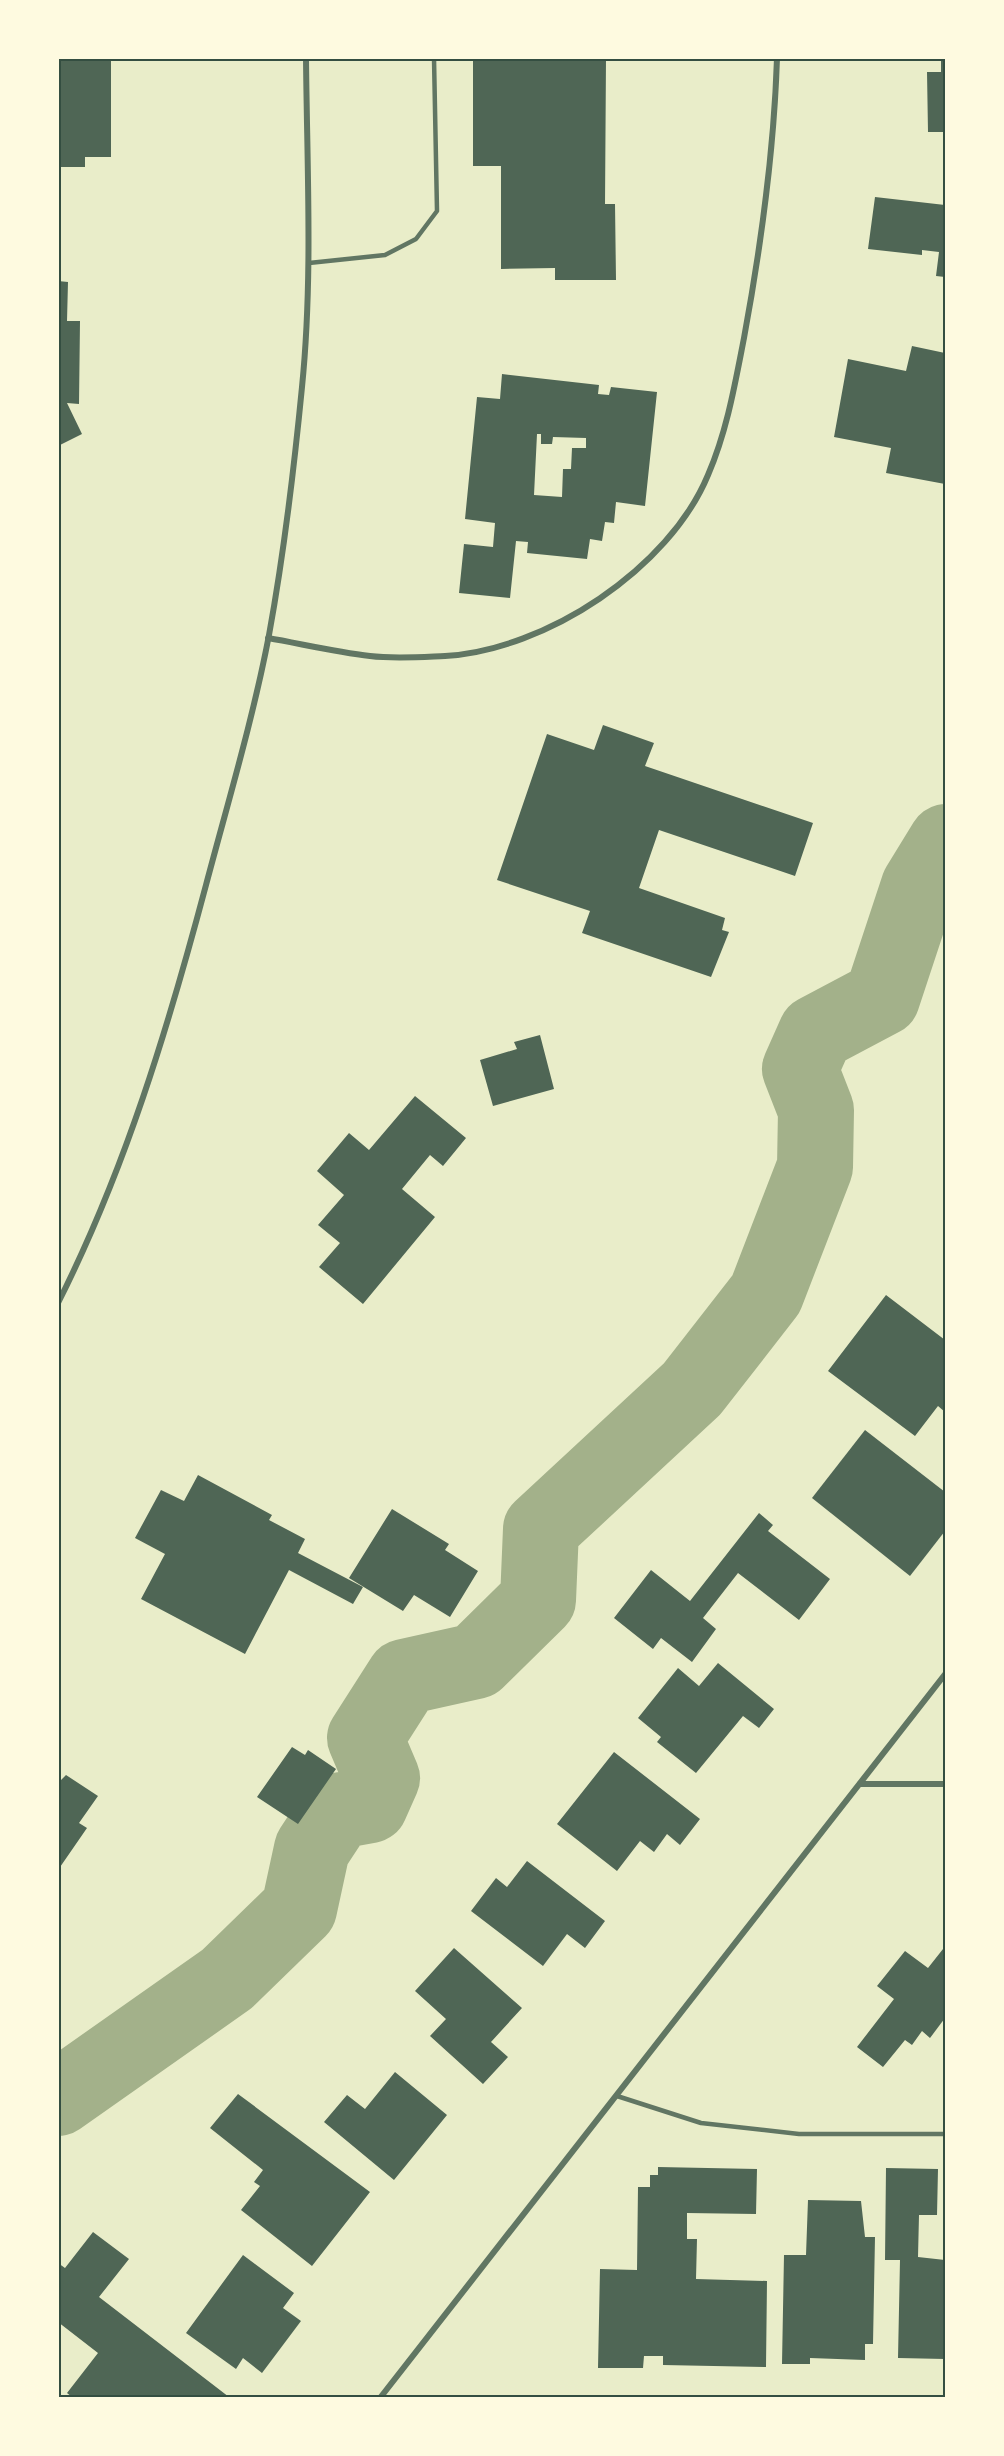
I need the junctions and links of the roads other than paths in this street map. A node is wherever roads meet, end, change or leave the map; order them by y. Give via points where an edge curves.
1 (306, 58) edge
2 (434, 58) edge
3 (777, 58) edge
4 (309, 263) junction
5 (268, 638) junction
6 (58, 1303) edge
7 (945, 1673) edge
8 (860, 1784) junction
9 (945, 1784) edge
10 (617, 2096) junction
11 (945, 2134) edge
12 (380, 2397) edge

1 - 4 street
2 - 4 lane via 437,211 416,239 385,255
3 - 5 street via 765,208 730,408 708,476 684,517 652,556 610,591 563,621 506,645 447,656 372,656
4 - 5 street via 302,384
5 - 6 street via 190,946 129,1142 84,1253
7 - 8 street
8 - 9 street
8 - 10 street
10 - 11 lane via 701,2123 799,2133
10 - 12 street

